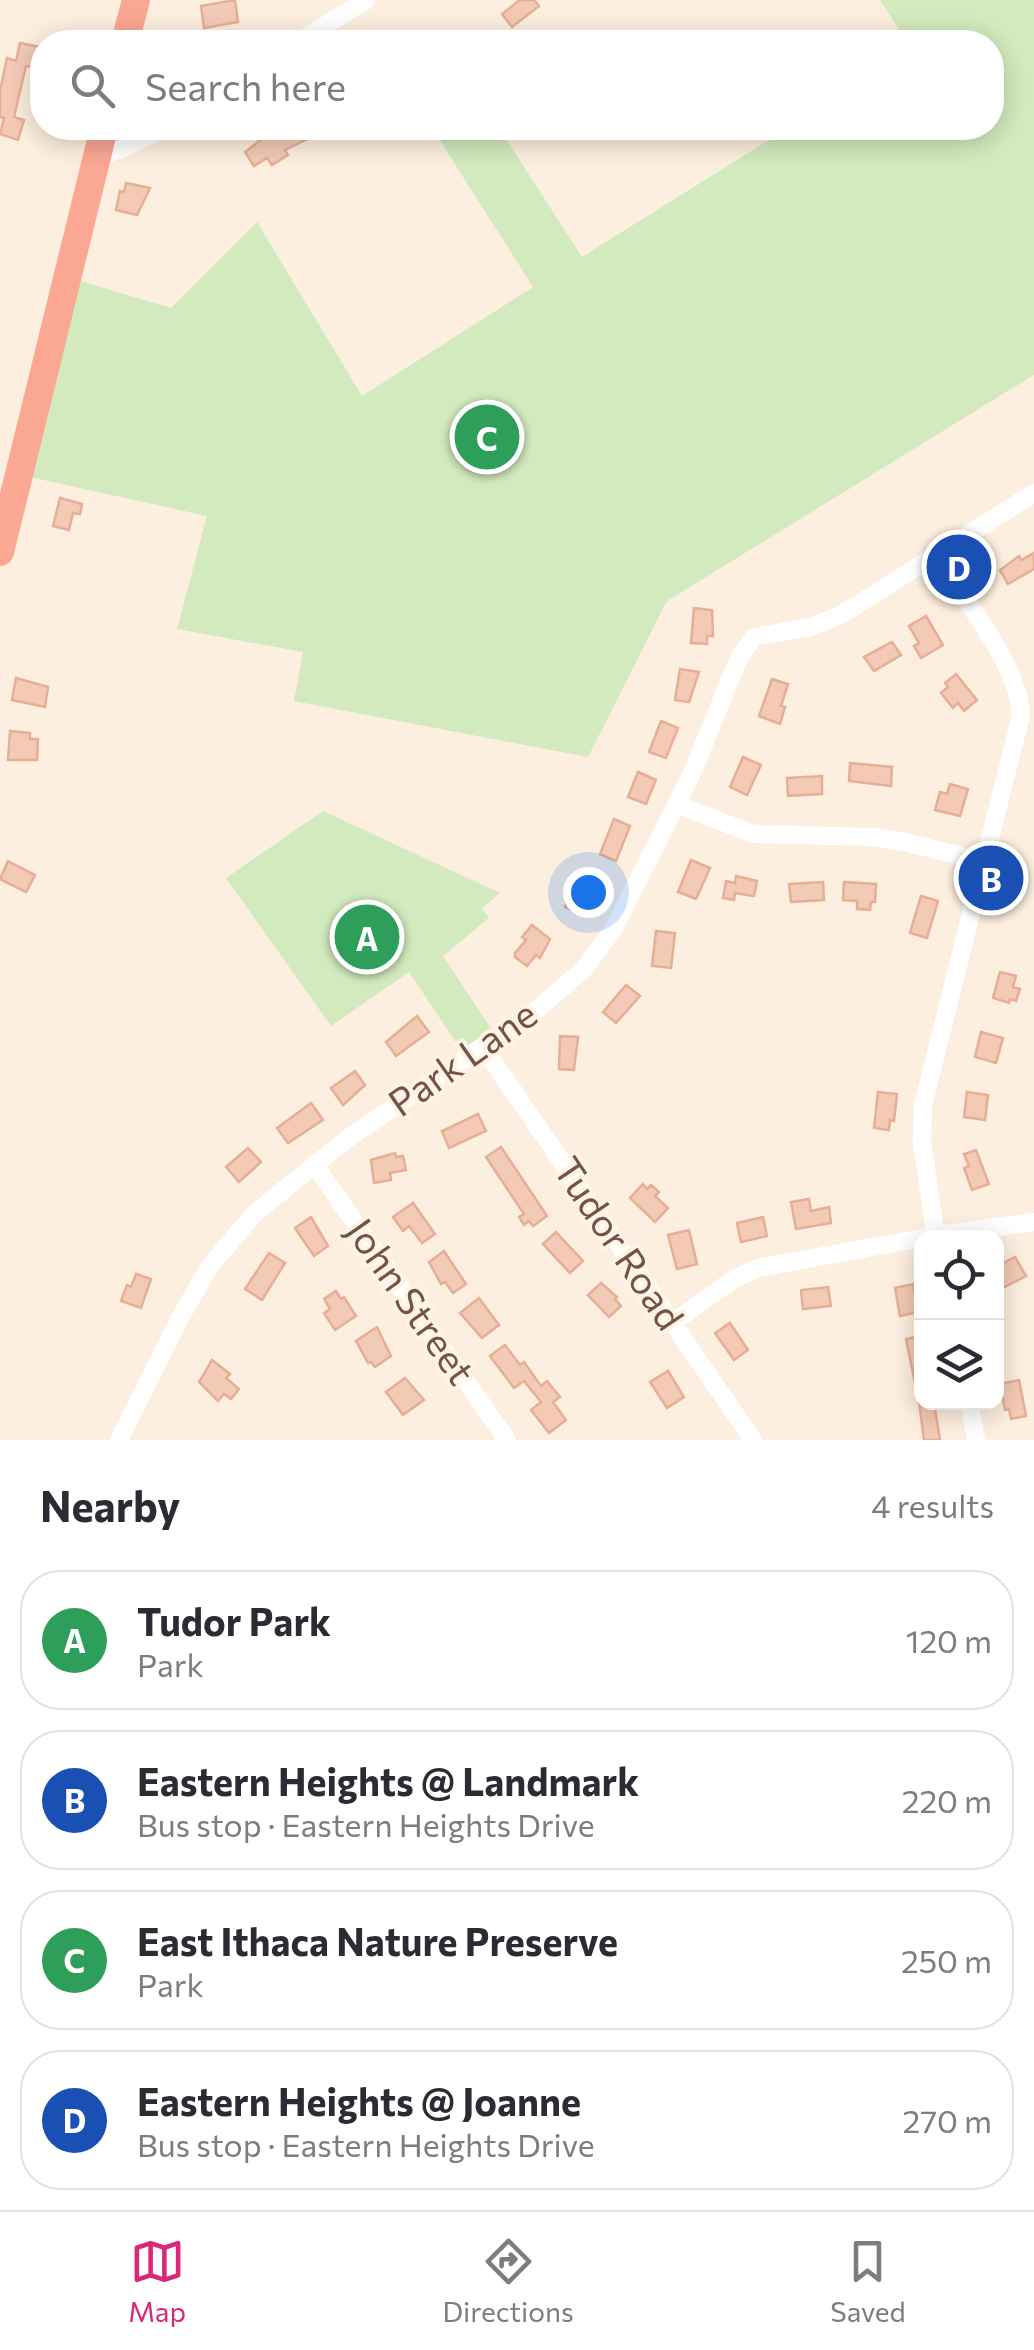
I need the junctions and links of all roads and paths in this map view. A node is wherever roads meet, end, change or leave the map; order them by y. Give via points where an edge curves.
1 (136, 0) edge
2 (366, 0) edge
3 (129, 30) edge
4 (317, 30) edge
5 (101, 140) edge
6 (141, 140) edge
7 (96, 158) junction
8 (1034, 492) edge
9 (0, 552) edge
10 (936, 556) junction
11 (677, 804) junction
12 (985, 862) junction
13 (483, 1047) junction
14 (314, 1164) junction
15 (1034, 1222) edge
16 (928, 1230) edge
17 (978, 1230) edge
18 (914, 1240) edge
19 (672, 1323) junction
20 (970, 1410) edge
21 (119, 1440) edge
22 (507, 1440) edge
23 (753, 1440) edge
24 (976, 1440) edge

1 - 3 highway
2 - 4 street
5 - 7 highway
6 - 7 street
7 - 9 highway
8 - 10 street
10 - 11 street, Park Lane via 840,616 754,637
10 - 12 street via 1010,670 1020,701 1019,733
11 - 12 street via 753,834 873,837
11 - 13 street, Park Lane via 600,950 552,997
12 - 16 street via 923,1105
13 - 14 street, Park Lane
13 - 19 street, Tudor Road
14 - 21 street, Park Lane via 254,1214 210,1266
14 - 22 street, John Street
15 - 17 street
18 - 19 street via 758,1268
19 - 23 street, Tudor Road
20 - 24 street

